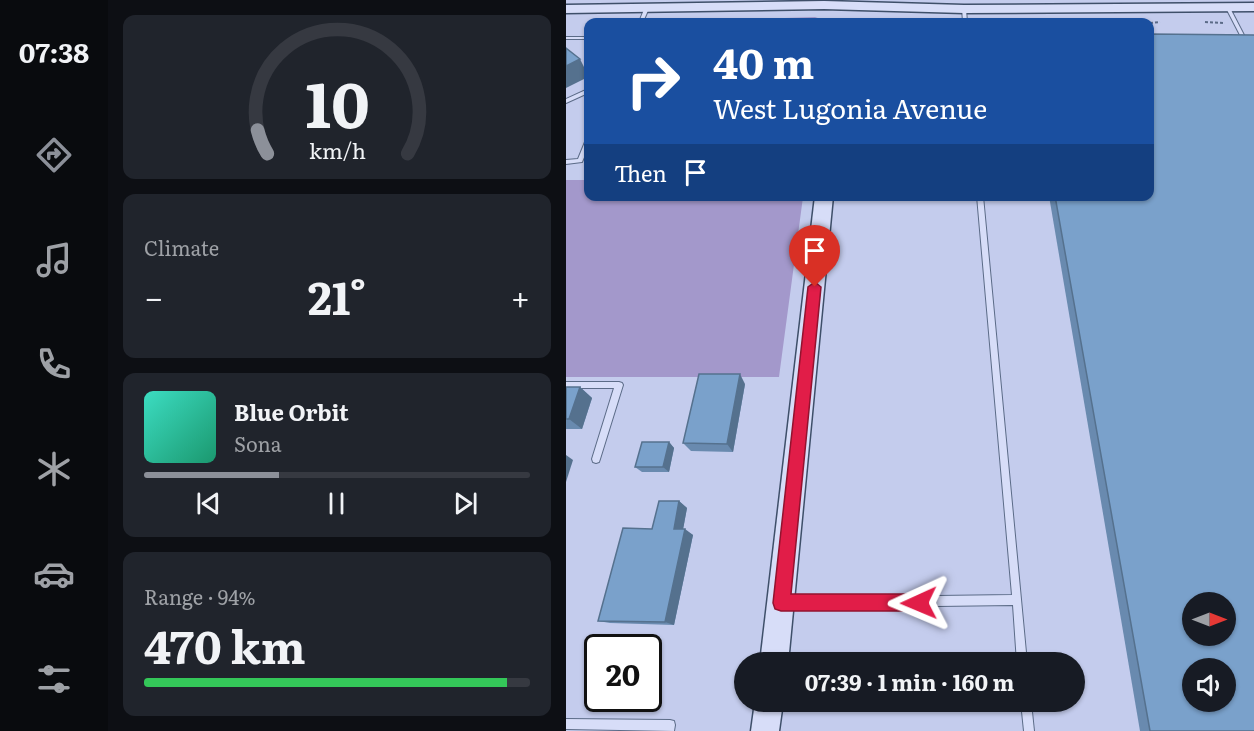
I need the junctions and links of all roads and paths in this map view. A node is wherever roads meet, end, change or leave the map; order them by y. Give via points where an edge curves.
1 (844, 3) edge
2 (1226, 4) edge
3 (647, 8) junction
4 (1254, 8) edge
5 (566, 9) edge
6 (965, 16) edge
7 (643, 18) edge
8 (843, 18) edge
9 (1232, 37) edge
10 (1243, 37) junction
11 (1254, 37) edge
12 (566, 38) edge
13 (584, 38) edge
14 (584, 93) edge
15 (566, 101) edge
16 (584, 152) edge
17 (566, 162) edge
18 (823, 201) edge
19 (980, 201) edge
20 (566, 385) edge
21 (596, 459) dead end
22 (1017, 600) junction
23 (781, 603) junction
24 (775, 652) edge
25 (1021, 652) edge
26 (768, 712) edge
27 (1027, 712) edge
28 (566, 724) edge
29 (669, 731) edge
30 (765, 731) edge
31 (1029, 731) edge

1 - 3 main road
1 - 6 main road
1 - 8 main road
2 - 4 main road
2 - 6 main road
2 - 10 lane
3 - 5 main road
3 - 7 lane
9 - 10 lane
10 - 11 lane
12 - 13 lane
14 - 15 lane
16 - 17 lane via 580,162
18 - 23 main road
19 - 22 lane
20 - 21 lane via 618,385
22 - 23 lane
22 - 25 lane
23 - 24 main road
26 - 30 main road
27 - 31 lane
28 - 29 lane via 670,725

